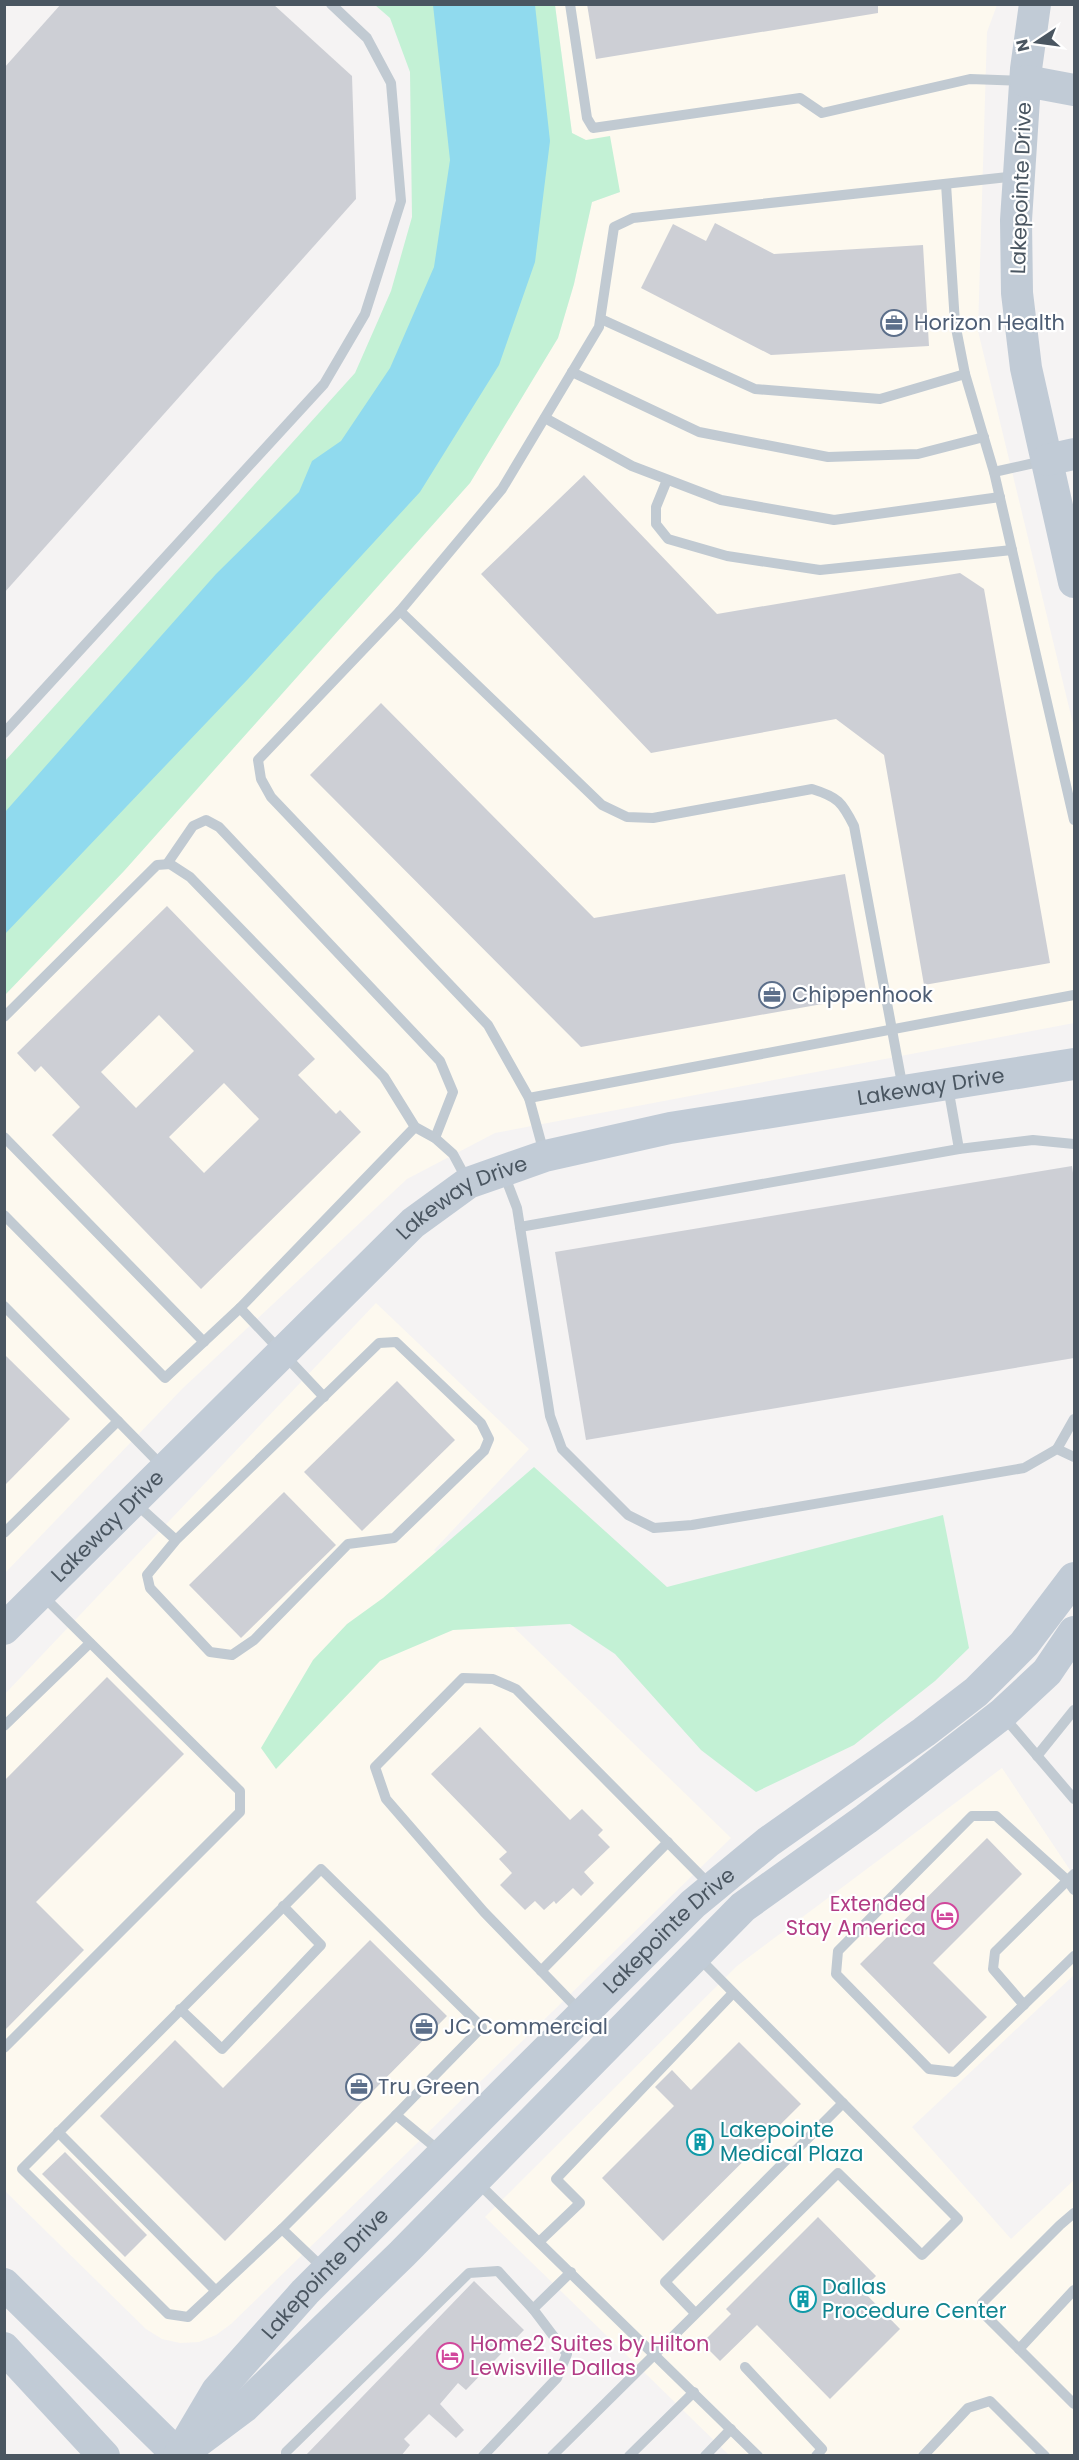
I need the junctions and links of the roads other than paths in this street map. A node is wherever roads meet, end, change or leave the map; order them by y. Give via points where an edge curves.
1 (331, 4) edge
2 (570, 4) edge
3 (1035, 4) edge
4 (1026, 81) junction
5 (1074, 90) edge
6 (1019, 176) junction
7 (946, 184) junction
8 (601, 319) junction
9 (573, 372) junction
10 (965, 374) junction
11 (545, 418) junction
12 (984, 437) junction
13 (1061, 457) edge
14 (994, 472) junction
15 (667, 480) junction
16 (1000, 497) junction
17 (1012, 550) junction
18 (1074, 582) edge
19 (400, 610) junction
20 (4, 733) edge
21 (1074, 820) edge
22 (167, 864) junction
23 (1074, 995) edge
24 (4, 1017) edge
25 (892, 1032) junction
26 (1074, 1064) edge
27 (948, 1084) junction
28 (903, 1091) junction
29 (529, 1098) junction
30 (415, 1127) junction
31 (4, 1137) edge
32 (435, 1138) junction
33 (1074, 1143) edge
34 (958, 1149) junction
35 (545, 1156) junction
36 (502, 1171) junction
37 (468, 1183) junction
38 (4, 1215) edge
39 (520, 1227) junction
40 (4, 1306) edge
41 (240, 1308) junction
42 (204, 1342) junction
43 (280, 1353) junction
44 (324, 1397) junction
45 (1074, 1419) edge
46 (118, 1421) junction
47 (1057, 1449) junction
48 (1074, 1457) edge
49 (165, 1469) junction
50 (133, 1501) junction
51 (4, 1533) edge
52 (176, 1540) junction
53 (1074, 1578) edge
54 (40, 1593) junction
55 (8, 1620) edge
56 (1074, 1632) edge
57 (90, 1643) junction
58 (976, 1692) junction
59 (1074, 1710) edge
60 (1002, 1714) junction
61 (4, 1726) edge
62 (1037, 1756) junction
63 (1074, 1799) edge
64 (668, 1842) junction
65 (1071, 1877) edge
66 (713, 1887) junction
67 (1074, 1890) edge
68 (283, 1906) junction
69 (696, 1955) junction
70 (1074, 1956) edge
71 (541, 1971) junction
72 (733, 1993) junction
73 (1024, 2005) junction
74 (180, 2009) junction
75 (583, 2014) junction
76 (4, 2048) edge
77 (843, 2103) junction
78 (396, 2115) junction
79 (58, 2132) junction
80 (443, 2154) junction
81 (475, 2180) junction
82 (1074, 2214) edge
83 (282, 2229) junction
84 (539, 2242) junction
85 (326, 2271) junction
86 (571, 2272) junction
87 (4, 2284) edge
88 (1074, 2290) edge
89 (216, 2291) junction
90 (533, 2309) junction
91 (695, 2313) junction
92 (4, 2348) edge
93 (1019, 2349) junction
94 (655, 2352) junction
95 (746, 2367) dead end
96 (694, 2392) junction
97 (1074, 2404) edge
98 (732, 2429) junction
99 (179, 2455) edge
100 (104, 2456) edge
101 (286, 2456) edge
102 (483, 2456) edge
103 (552, 2456) edge
104 (629, 2456) edge
105 (705, 2456) edge
106 (758, 2456) edge
107 (816, 2456) edge
108 (923, 2456) edge
109 (1045, 2456) edge

1 - 20 lane via 367,38 391,83 401,201 365,314 324,384
2 - 4 lane via 586,118 592,128 801,98 822,113 970,79
3 - 4 main road, Lakepointe Drive
4 - 5 main road
4 - 6 main road, Lakepointe Drive
6 - 7 lane
6 - 13 main road, Lakepointe Drive via 1017,293 1026,368
7 - 8 lane via 633,218 614,227
7 - 10 lane via 955,323
8 - 9 lane
8 - 10 lane via 755,389 880,399
9 - 11 lane
9 - 12 lane via 699,432 828,457 918,454
10 - 12 lane
11 - 15 lane via 632,466
11 - 19 lane via 502,489
12 - 14 lane
13 - 14 lane
13 - 18 main road, Lakepointe Drive
14 - 16 lane
15 - 16 lane via 721,500 834,520
15 - 17 lane via 656,507 656,524 668,539 727,556 820,570
16 - 17 lane
17 - 21 lane
19 - 25 lane via 602,805 627,816 653,818 812,789 835,796 854,826
19 - 29 lane via 258,760 261,779 271,797 488,1025
22 - 24 lane via 157,866
22 - 30 lane via 190,877 384,1077
22 - 32 lane via 193,826 206,820 219,827 440,1061 453,1092
23 - 25 lane
25 - 28 lane
25 - 29 lane
26 - 27 main road, Lakeway Drive
27 - 28 main road, Lakeway Drive
27 - 34 lane
28 - 35 main road, Lakeway Drive via 670,1128
29 - 35 lane
30 - 32 lane
30 - 41 lane
31 - 42 lane
32 - 37 lane via 453,1155
33 - 34 lane via 1033,1140
34 - 39 lane
35 - 36 main road, Lakeway Drive
36 - 37 main road, Lakeway Drive
36 - 39 lane
37 - 43 main road, Lakeway Drive via 413,1223
38 - 42 lane via 165,1378
39 - 47 lane via 550,1416 562,1449 628,1515 654,1528 995,1474 1024,1468
40 - 46 lane
41 - 42 lane
41 - 43 lane
43 - 44 lane
43 - 49 main road, Lakeway Drive
44 - 52 lane
44 - 52 lane via 379,1343 396,1342 482,1423 489,1439 484,1451 394,1538 348,1544 254,1640 232,1655 210,1652 150,1588 147,1575
45 - 47 lane
46 - 49 lane
46 - 51 lane
47 - 48 lane
49 - 50 main road, Lakeway Drive
50 - 52 lane
50 - 54 main road, Lakeway Drive
53 - 58 main road, Lakepointe Drive via 1024,1644
54 - 55 main road, Lakeway Drive
54 - 57 lane
56 - 60 main road, Lakepointe Drive via 1047,1672
57 - 61 lane
57 - 76 lane via 240,1791 240,1812
58 - 60 main road
58 - 66 main road, Lakepointe Drive via 768,1842
59 - 62 lane
60 - 62 lane
60 - 69 main road, Lakepointe Drive via 743,1907
62 - 63 lane
64 - 66 lane
64 - 71 lane
64 - 71 lane via 516,1689 493,1679 463,1678 375,1767 386,1799
65 - 67 lane
65 - 73 lane via 995,1952 993,1969
65 - 73 lane via 996,1816 972,1816 838,1951 836,1974 930,2069 955,2072
66 - 75 main road, Lakepointe Drive
68 - 74 lane
68 - 74 lane via 321,1945 222,2049
68 - 78 lane via 321,1869 482,2027
69 - 72 lane
69 - 81 main road, Lakepointe Drive
70 - 73 lane
71 - 75 lane
72 - 77 lane
72 - 84 lane via 556,2178 580,2203
74 - 79 lane
75 - 80 main road, Lakepointe Drive
77 - 91 lane via 665,2282
77 - 91 lane via 958,2218 922,2255 838,2173
78 - 80 lane
78 - 83 lane
79 - 89 lane
79 - 89 lane via 22,2169 168,2314 188,2317
80 - 81 main road
80 - 85 main road, Lakepointe Drive
81 - 84 lane
81 - 99 main road, Lakepointe Drive via 244,2407
82 - 93 lane via 982,2303 983,2313
83 - 85 lane
83 - 89 lane
84 - 86 lane
85 - 99 main road, Lakepointe Drive via 217,2391
86 - 90 lane
86 - 94 lane
87 - 99 main road
88 - 93 lane
90 - 101 lane via 498,2271 469,2273
90 - 102 lane via 567,2354 558,2378
91 - 94 lane
92 - 100 main road
93 - 97 lane
94 - 96 lane
94 - 103 lane
95 - 107 lane via 822,2449
96 - 98 lane
96 - 104 lane
98 - 105 lane
98 - 106 lane
108 - 109 lane via 968,2408 990,2402

